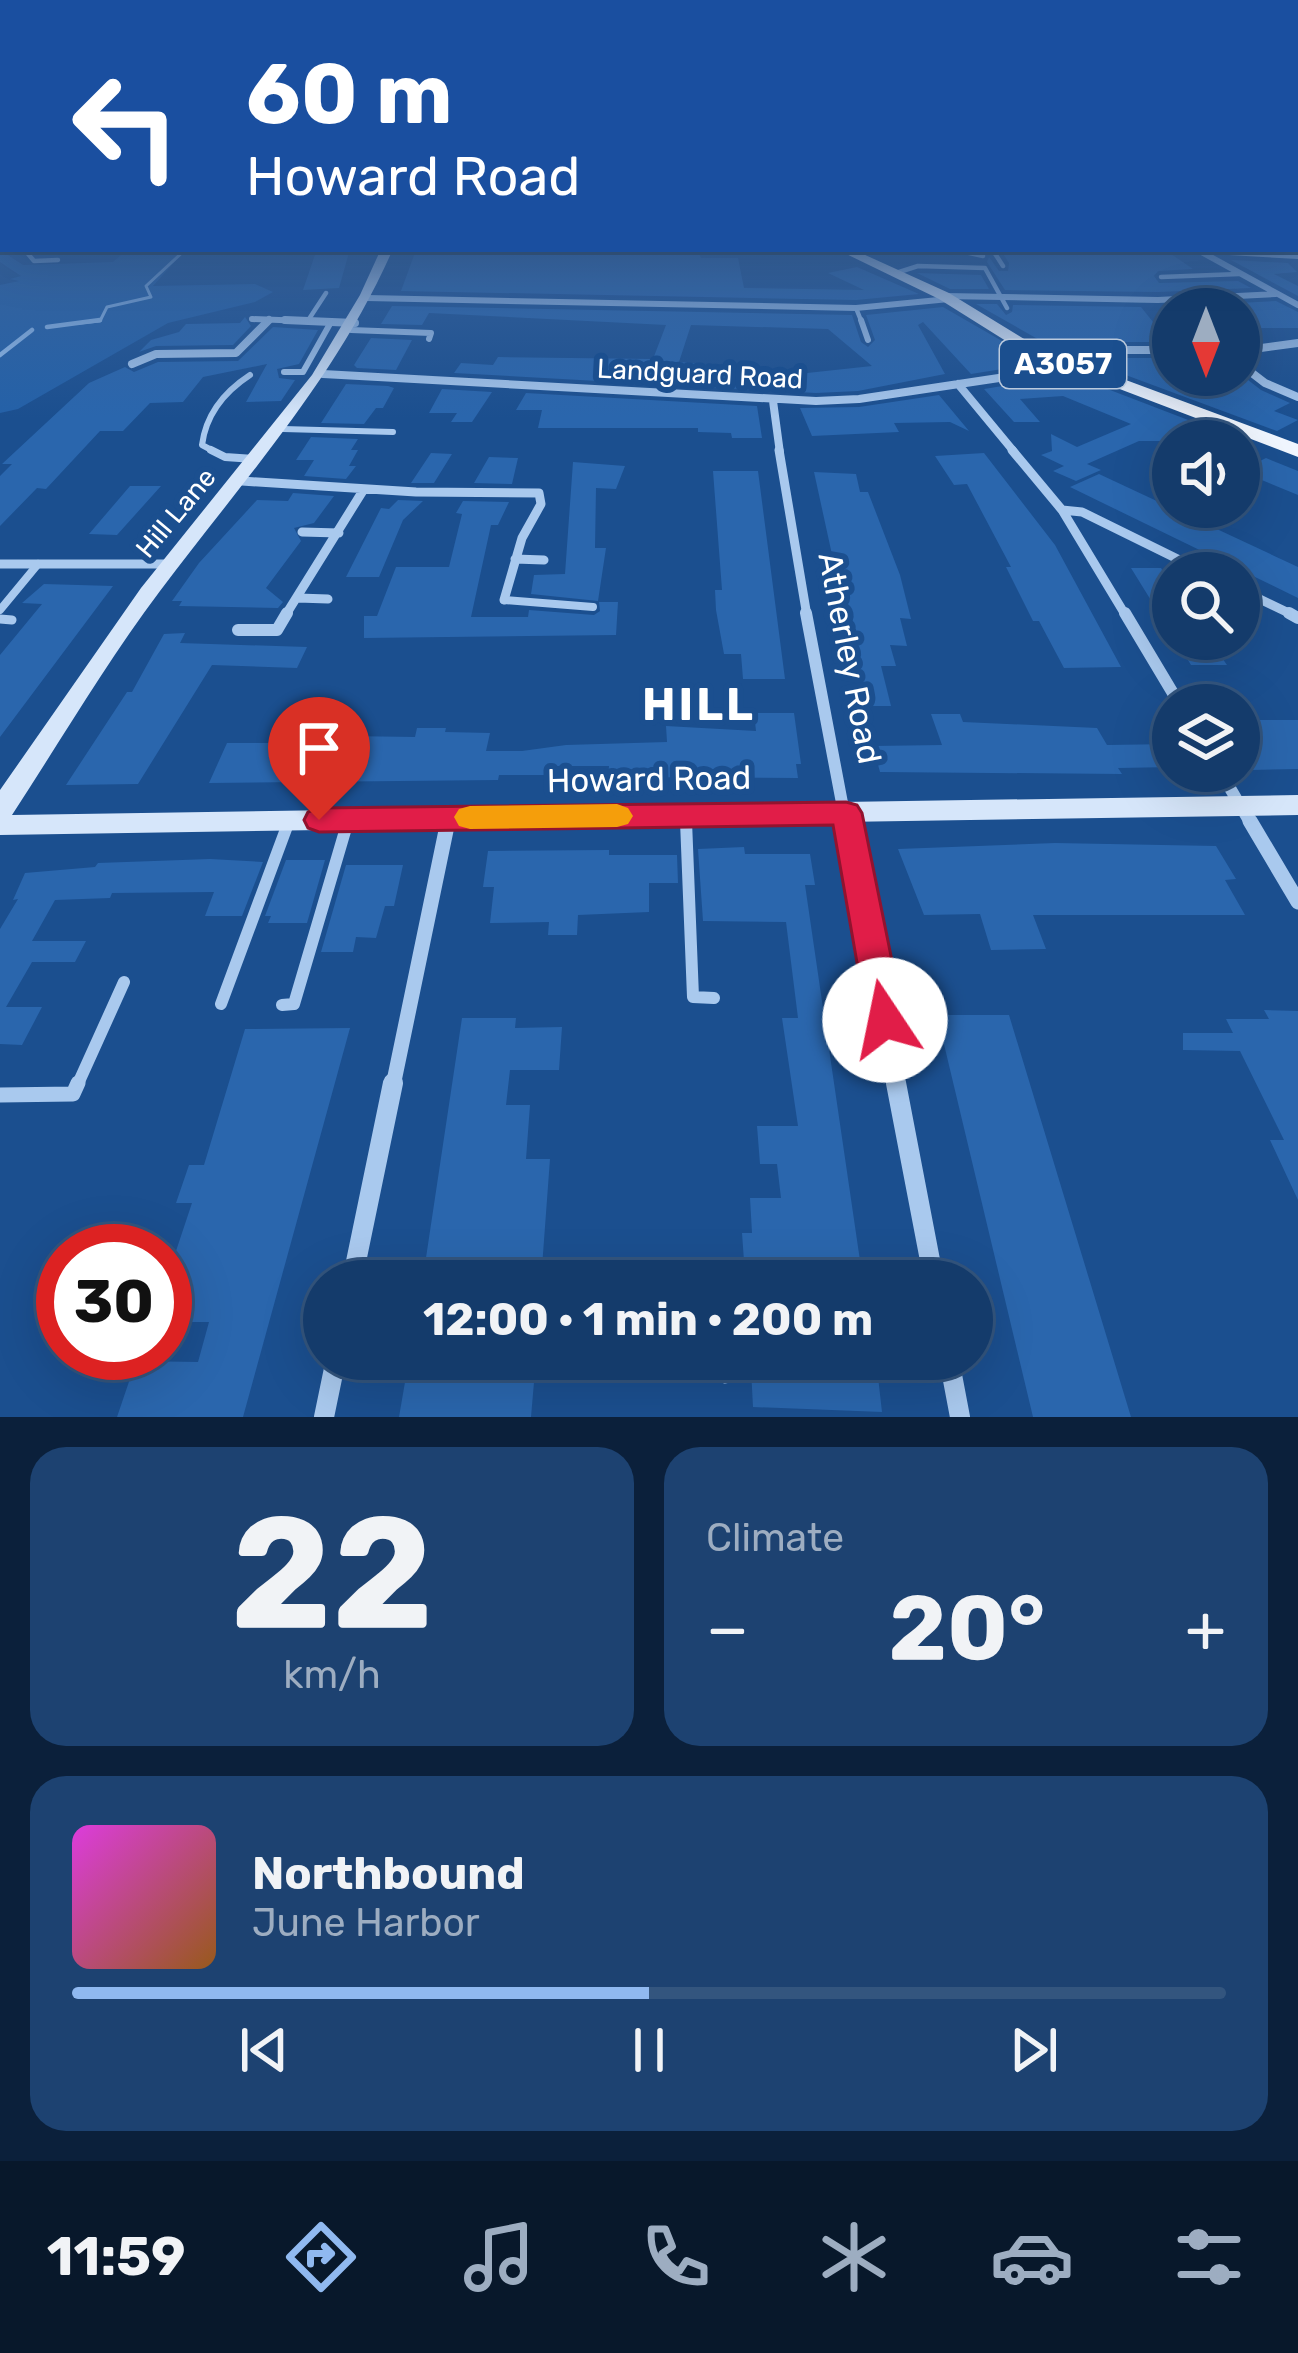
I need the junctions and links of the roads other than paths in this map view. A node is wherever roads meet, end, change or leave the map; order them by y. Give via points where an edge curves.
1 (372, 286) edge
2 (922, 286) edge
3 (995, 286) edge
4 (1261, 286) edge
5 (326, 293) dead end
6 (1275, 294) junction
7 (1001, 296) junction
8 (367, 298) junction
9 (946, 298) junction
10 (1298, 305) edge
11 (856, 308) junction
12 (1007, 308) dead end
13 (308, 319) junction
14 (253, 320) dead end
15 (269, 320) junction
16 (331, 322) junction
17 (353, 326) junction
18 (429, 339) dead end
19 (868, 340) dead end
20 (307, 342) dead end
21 (320, 342) junction
22 (1298, 343) edge
23 (1260, 348) edge
24 (1152, 350) edge
25 (1052, 359) junction
26 (132, 364) dead end
27 (1072, 367) junction
28 (284, 372) dead end
29 (323, 374) junction
30 (250, 375) dead end
31 (1260, 379) edge
32 (958, 384) junction
33 (1298, 397) edge
34 (773, 401) junction
35 (283, 429) junction
36 (393, 432) dead end
37 (1289, 440) edge
38 (1298, 451) edge
39 (260, 459) junction
40 (242, 481) junction
41 (364, 489) junction
42 (1062, 510) junction
43 (302, 532) dead end
44 (339, 533) junction
45 (1163, 552) edge
46 (515, 559) junction
47 (544, 560) dead end
48 (0, 564) edge
49 (38, 564) junction
50 (170, 564) junction
51 (298, 598) junction
52 (328, 599) dead end
53 (1260, 599) edge
54 (504, 600) joint
55 (593, 608) dead end
56 (0, 610) edge
57 (1298, 618) edge
58 (0, 619) edge
59 (13, 620) dead end
60 (238, 630) dead end
61 (1167, 684) edge
62 (1233, 792) edge
63 (1241, 805) junction
64 (1298, 805) edge
65 (0, 811) edge
66 (846, 813) junction
67 (686, 815) junction
68 (449, 818) junction
69 (349, 819) junction
70 (289, 820) junction
71 (0, 825) edge
72 (1298, 902) edge
73 (124, 982) dead end
74 (714, 998) dead end
75 (221, 1004) dead end
76 (282, 1005) dead end
77 (0, 1095) edge
78 (356, 1260) edge
79 (930, 1260) edge
80 (332, 1380) edge
81 (953, 1380) edge
82 (324, 1417) edge
83 (960, 1417) edge

1 - 8 street, Hill Lane
2 - 9 main road, A3057
3 - 7 lane
4 - 6 street
5 - 13 lane
6 - 7 street via 1158,301
6 - 10 street
7 - 9 street
7 - 12 lane
8 - 11 street
8 - 17 street, Hill Lane
9 - 11 street
9 - 25 main road, A3057
11 - 19 lane
13 - 15 street
13 - 16 street
14 - 15 street
15 - 26 street via 236,353 156,354
16 - 17 street
16 - 21 lane
17 - 18 lane via 431,333
17 - 29 street, Hill Lane
20 - 21 lane
21 - 28 lane via 303,372
22 - 23 street
24 - 25 street
25 - 27 main road, A3057
27 - 32 street, Landguard Road
27 - 37 main road, A3057
29 - 34 street, Landguard Road
29 - 35 street, Hill Lane
30 - 39 lane via 229,387 202,445 225,457
31 - 33 street
32 - 34 street, Landguard Road
32 - 42 street
34 - 66 street, Atherley Road
35 - 36 lane
35 - 39 street, Hill Lane
37 - 38 main road, A3057
39 - 40 street, Hill Lane
40 - 41 street
40 - 50 street, Hill Lane
41 - 44 street
41 - 46 street via 539,493
42 - 45 street
42 - 61 street
43 - 44 street
44 - 51 street
46 - 47 street
46 - 54 street
48 - 49 street
49 - 50 street
49 - 56 lane
50 - 65 street, Hill Lane
51 - 52 street
51 - 60 street via 278,630
53 - 57 street
54 - 55 lane
58 - 59 lane
62 - 63 street
63 - 64 street, Howard Road
63 - 66 street, Howard Road
63 - 72 street
66 - 67 street, Howard Road
66 - 79 street, Atherley Road
67 - 68 street, Howard Road
67 - 74 lane via 693,997
68 - 69 street, Howard Road
68 - 78 street
69 - 70 street, Howard Road
69 - 76 lane via 294,1004
70 - 71 street, Howard Road
70 - 75 lane
73 - 77 lane via 73,1094
80 - 82 street
81 - 83 street

